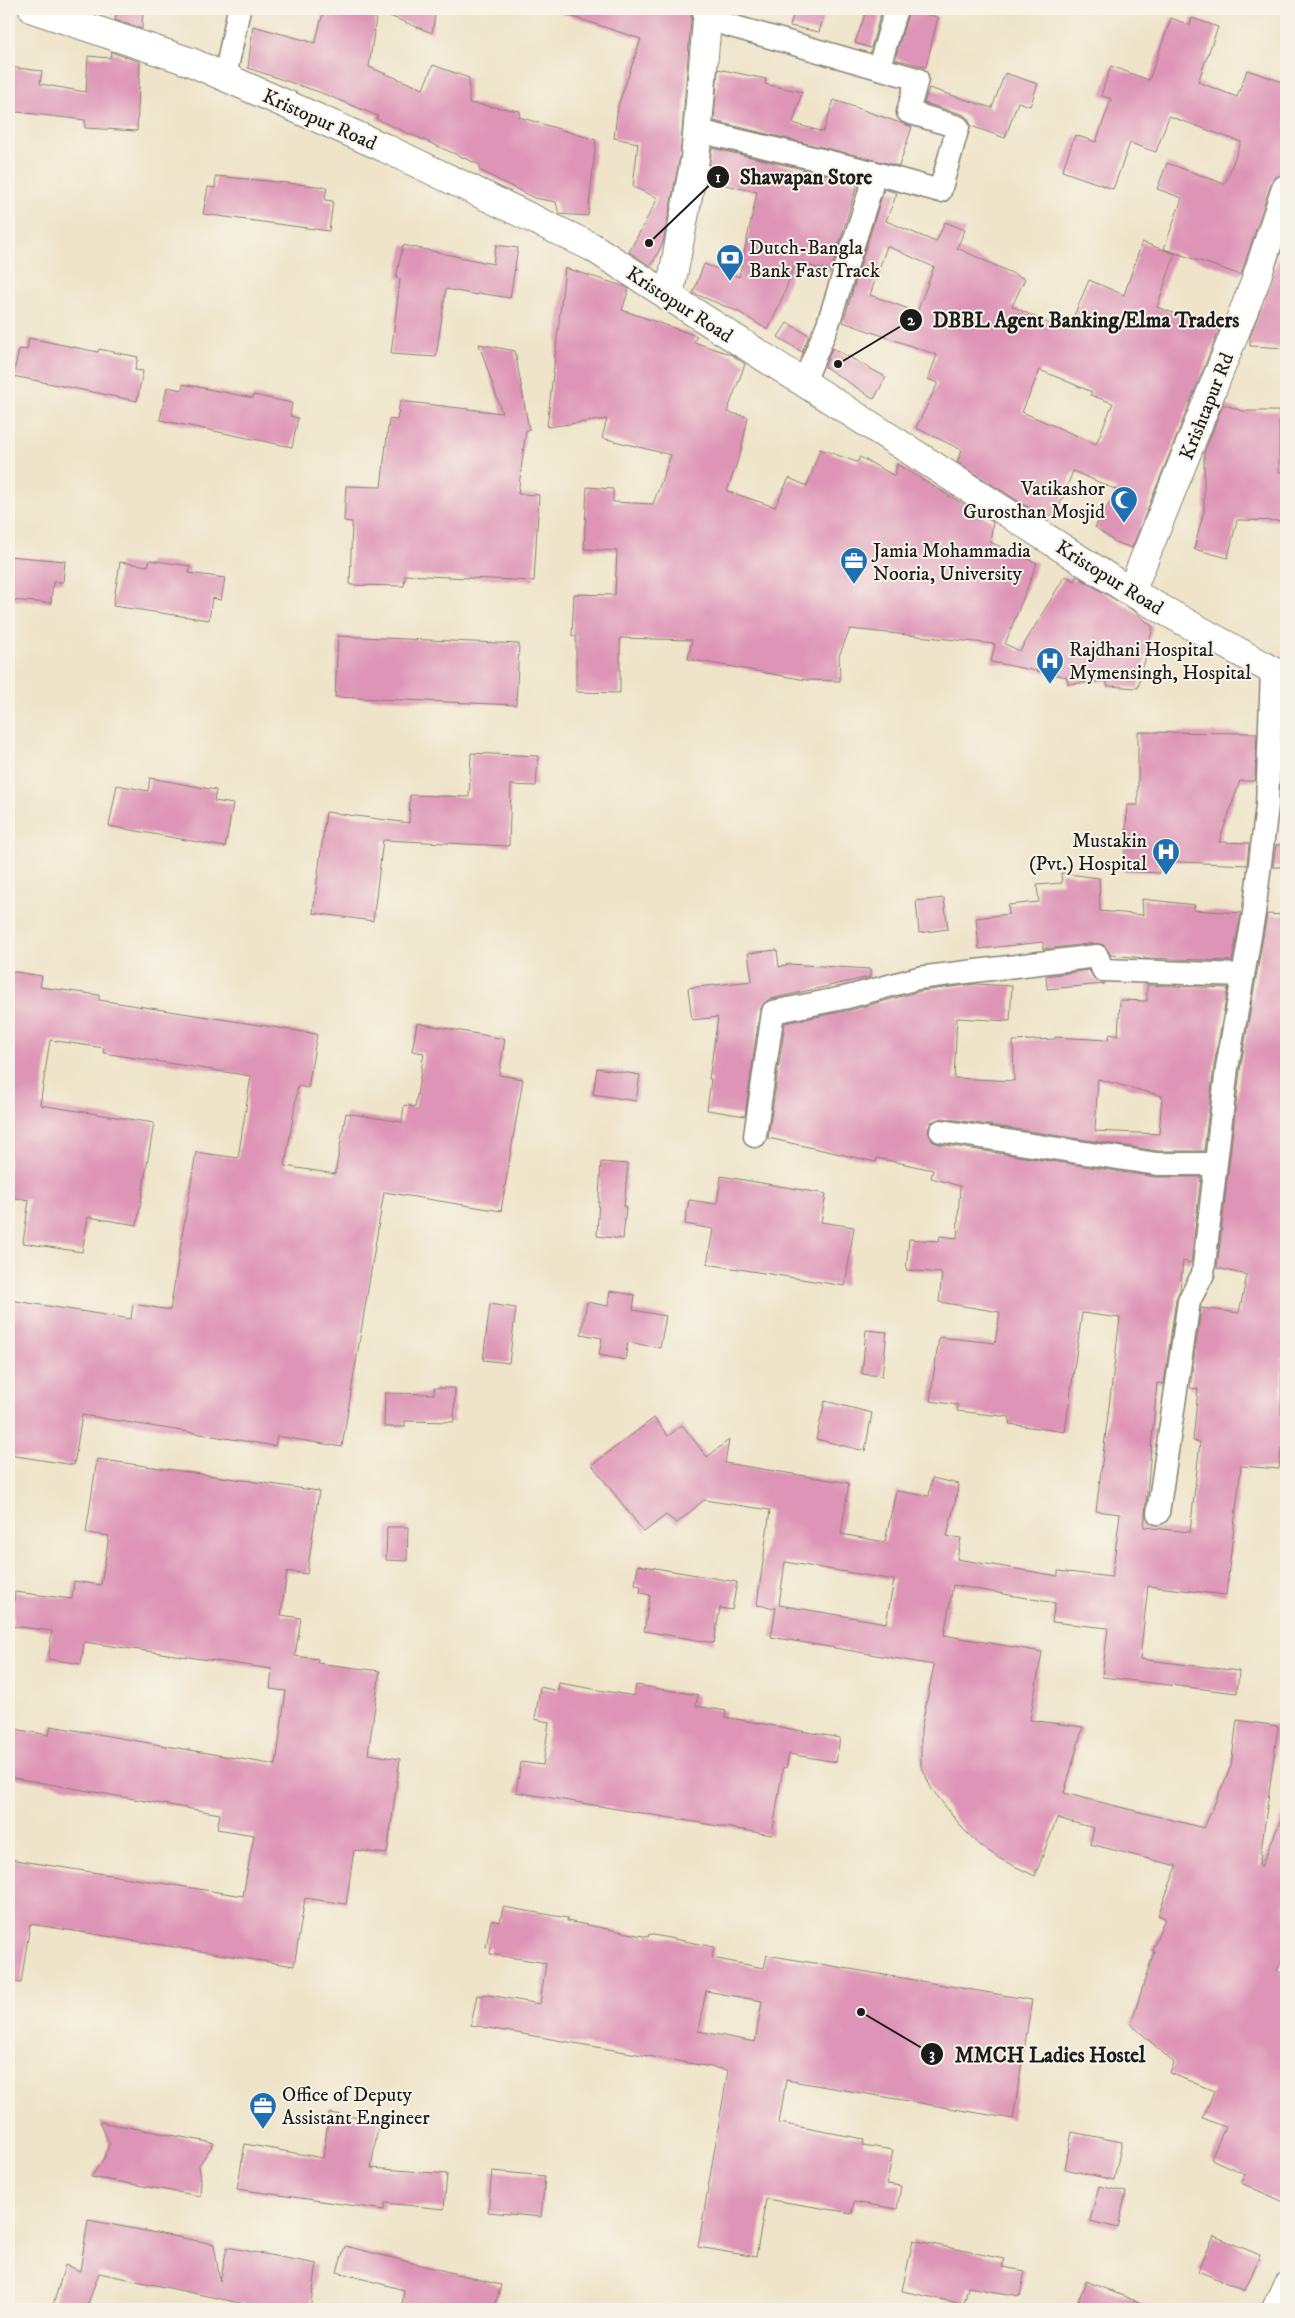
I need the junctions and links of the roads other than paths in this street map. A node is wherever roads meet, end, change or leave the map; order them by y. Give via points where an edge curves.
1 (32, 9) edge
2 (239, 9) edge
3 (896, 9) edge
4 (707, 14) edge
5 (879, 68) junction
6 (225, 77) junction
7 (698, 132) junction
8 (872, 172) junction
9 (1286, 189) edge
10 (669, 297) junction
11 (804, 382) junction
12 (1131, 592) junction
13 (1279, 674) edge
14 (1243, 975) junction
15 (941, 1131) dead end
16 (755, 1136) dead end
17 (1216, 1164) junction
18 (1158, 1513) dead end
19 (1286, 2287) edge
20 (1276, 2309) edge

1 - 6 main road, Kristopur Road via 191,62
2 - 6 street
3 - 5 street
4 - 5 street
4 - 7 main road
5 - 8 street via 917,79 908,112 958,127 940,191
6 - 10 main road, Kristopur Road via 385,148 592,247
7 - 8 street
7 - 10 main road
8 - 11 street via 871,188 828,324
9 - 12 main road, Krishtapur Rd via 1254,285
10 - 11 main road, Kristopur Road
11 - 12 main road, Kristopur Road
12 - 13 main road, Kristopur Road
13 - 14 street via 1267,806
14 - 16 street via 1104,970 1097,956 918,978 848,997 773,1012
14 - 17 street via 1227,1068
15 - 17 street via 1158,1164
17 - 18 street via 1203,1274 1189,1301
19 - 20 main road

